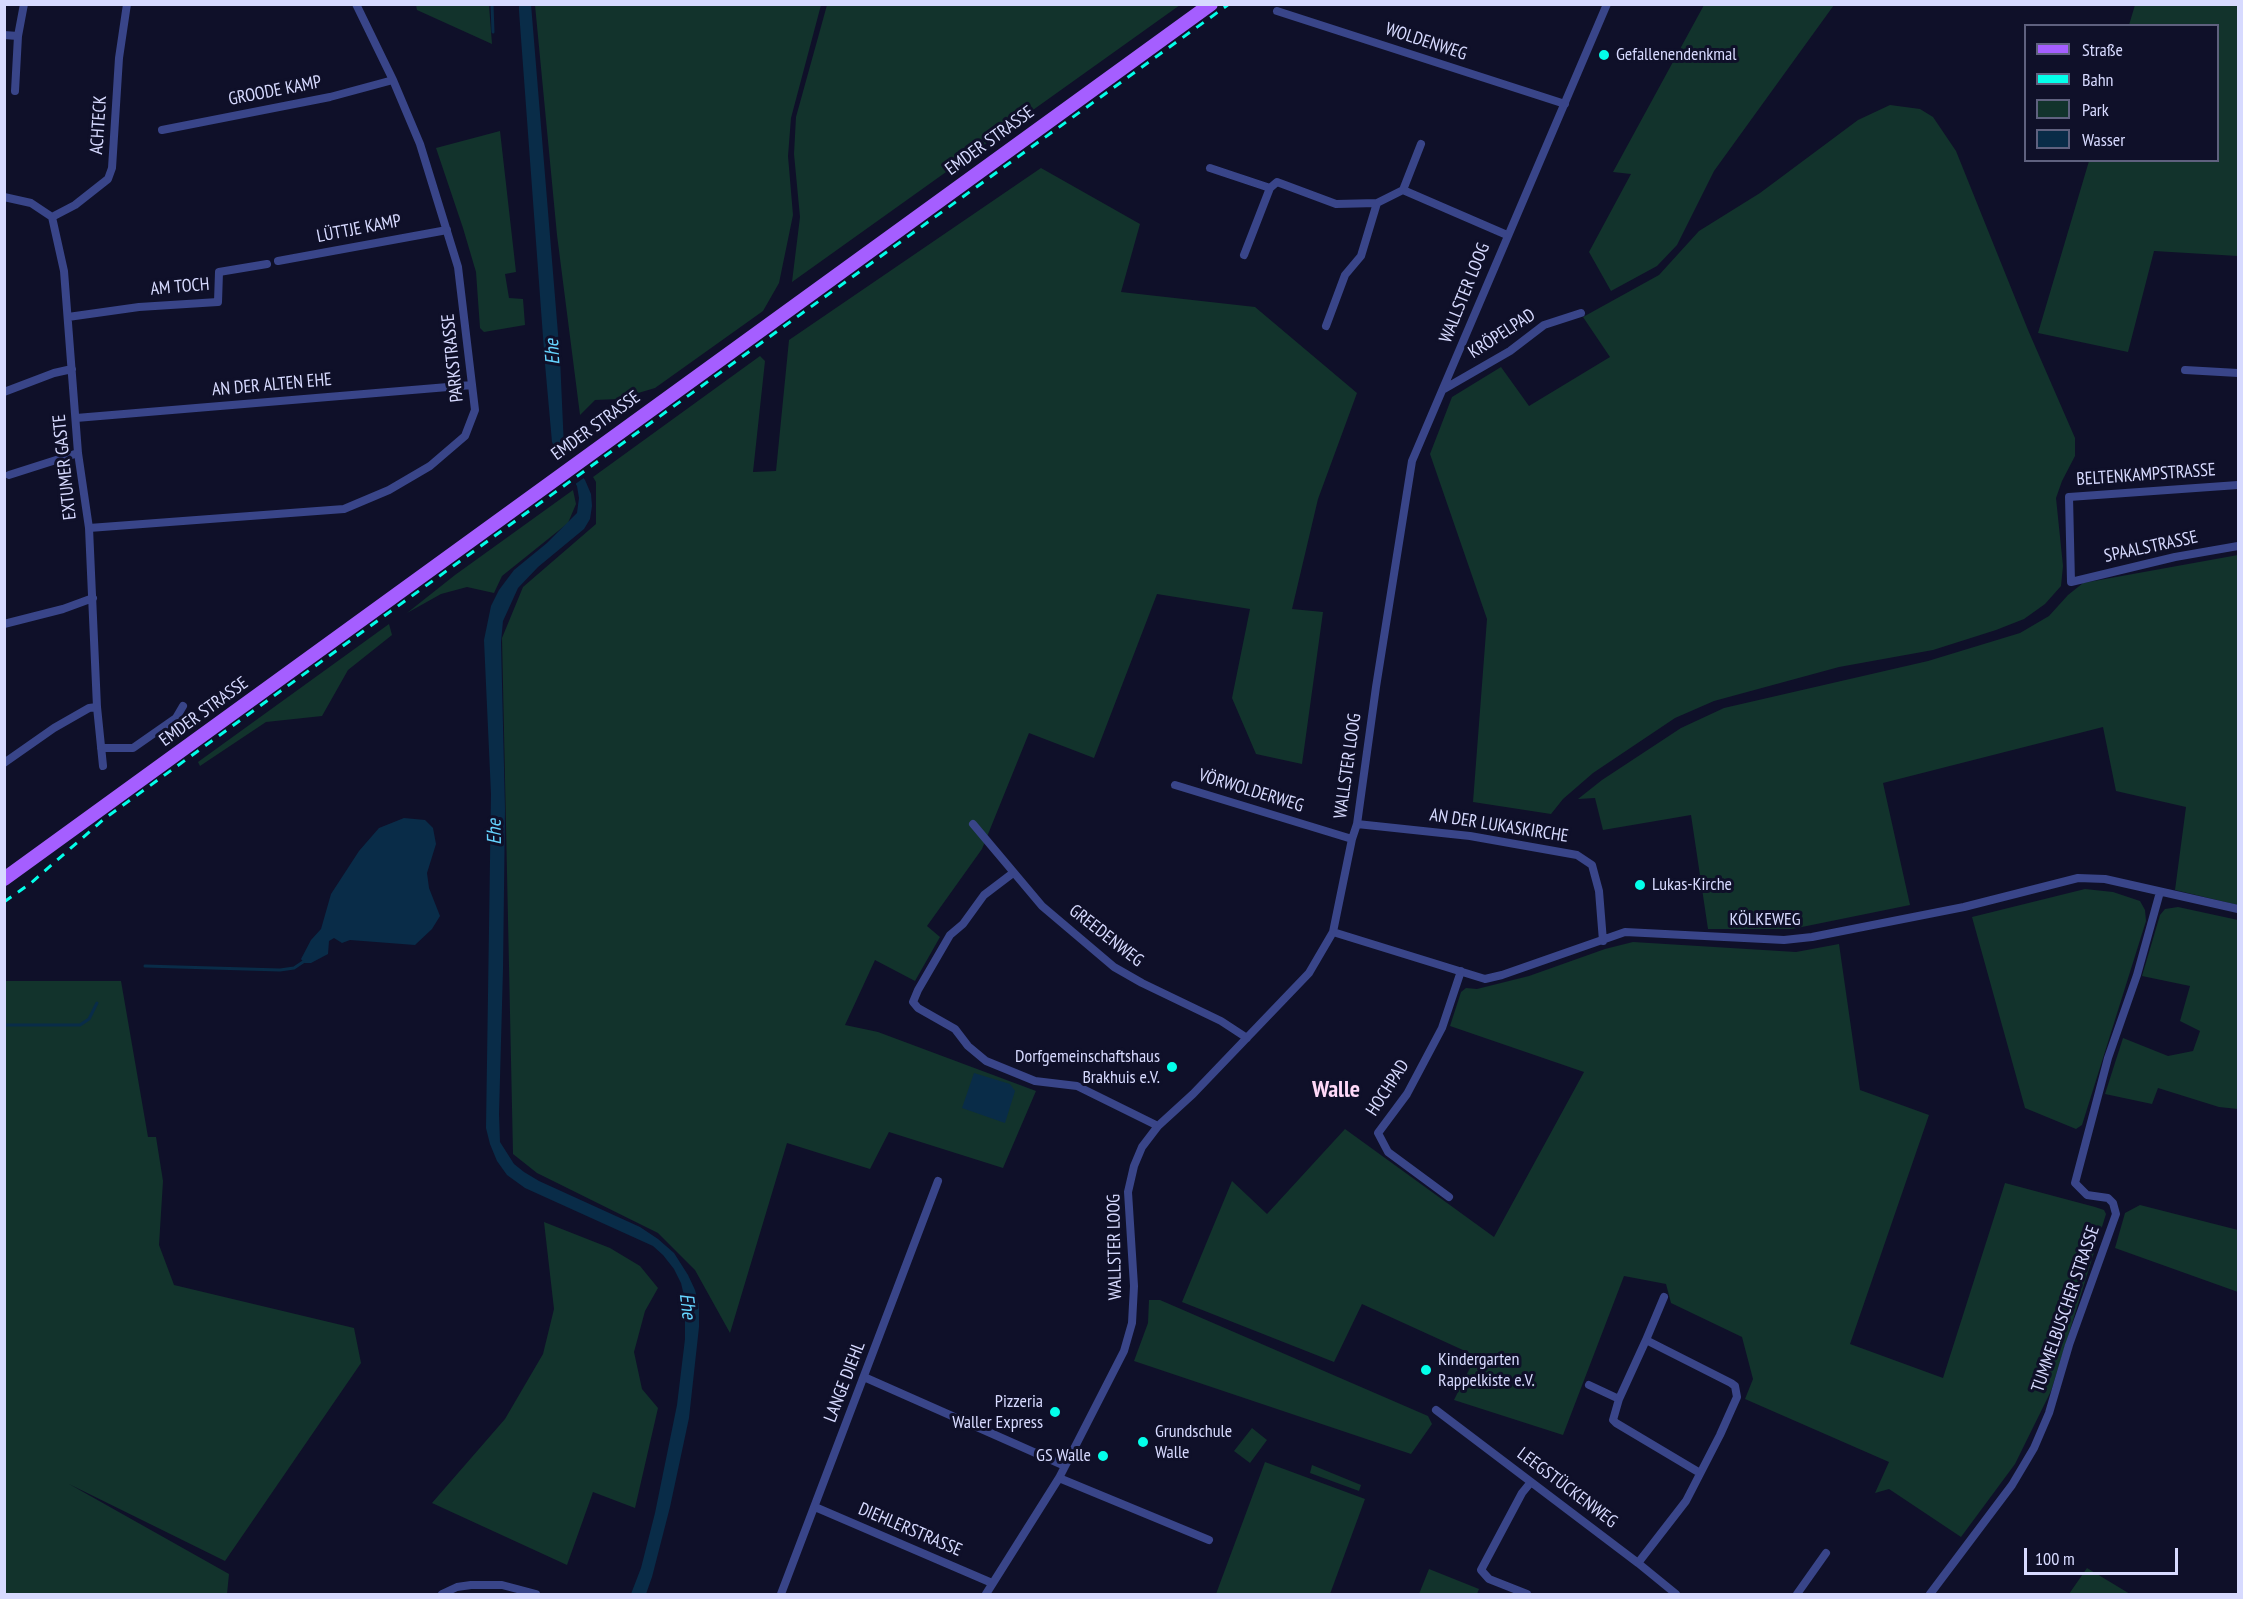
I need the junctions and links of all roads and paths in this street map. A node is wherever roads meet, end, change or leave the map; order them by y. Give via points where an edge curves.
1 (24, 4) edge
2 (127, 4) edge
3 (356, 4) edge
4 (1211, 4) edge
5 (1607, 4) edge
6 (1277, 11) dead end
7 (4, 34) edge
8 (18, 36) junction
9 (393, 80) junction
10 (15, 91) dead end
11 (1565, 104) junction
12 (162, 130) dead end
13 (1421, 144) dead end
14 (1210, 168) dead end
15 (1270, 188) junction
16 (1402, 190) junction
17 (4, 197) edge
18 (1377, 203) junction
19 (52, 217) junction
20 (447, 230) junction
21 (1507, 235) junction
22 (1244, 255) dead end
23 (278, 261) dead end
24 (267, 264) dead end
25 (1581, 313) dead end
26 (68, 317) junction
27 (1326, 326) dead end
28 (72, 369) junction
29 (2185, 370) dead end
30 (2238, 373) edge
31 (472, 386) junction
32 (1443, 390) junction
33 (4, 392) edge
34 (76, 418) junction
35 (78, 453) junction
36 (9, 475) dead end
37 (2238, 485) edge
38 (89, 528) junction
39 (2238, 546) edge
40 (2071, 582) joint
41 (93, 598) junction
42 (4, 624) edge
43 (183, 706) dead end
44 (97, 707) junction
45 (101, 748) junction
46 (4, 763) edge
47 (103, 766) dead end
48 (1175, 785) dead end
49 (973, 824) dead end
50 (1357, 824) junction
51 (1352, 839) junction
52 (1013, 873) junction
53 (4, 879) edge
54 (2160, 892) junction
55 (2238, 909) edge
56 (1333, 932) junction
57 (1603, 941) junction
58 (1461, 971) junction
59 (1247, 1038) junction
60 (1158, 1126) junction
61 (938, 1182) dead end
62 (1449, 1197) dead end
63 (1664, 1298) dead end
64 (1646, 1340) junction
65 (864, 1377) junction
66 (1589, 1385) dead end
67 (1619, 1399) junction
68 (1436, 1410) dead end
69 (1065, 1466) junction
70 (1700, 1473) junction
71 (1059, 1478) junction
72 (1532, 1482) junction
73 (815, 1507) junction
74 (1209, 1540) dead end
75 (1826, 1553) dead end
76 (1638, 1563) junction
77 (992, 1582) junction
78 (442, 1594) edge
79 (536, 1594) edge
80 (781, 1594) edge
81 (986, 1594) edge
82 (1527, 1594) edge
83 (1676, 1594) edge
84 (1797, 1594) edge
85 (1930, 1594) edge

1 - 8 street
2 - 19 street, ACHTECK via 119,58 112,168 108,179
3 - 9 street, PARKSTRASSE
4 - 53 main road, EMDER STRASSE
5 - 11 street, WALLSTER LOOG
6 - 11 street, WOLDENWEG
7 - 8 street
8 - 10 street
9 - 12 street, GROODE KAMP via 330,97
9 - 20 street, PARKSTRASSE via 420,144
11 - 21 street, WALLSTER LOOG
13 - 16 street
14 - 15 street
15 - 18 street via 1277,182 1336,204
15 - 22 street
16 - 18 street
16 - 21 street
17 - 19 street via 31,202
18 - 27 street via 1361,256 1345,275
19 - 26 street, EXTUMER GASTE via 64,271
20 - 23 street, LÜTTJE KAMP
20 - 31 street, PARKSTRASSE via 458,267
21 - 32 street, WALLSTER LOOG
24 - 26 street, AM TOCH via 219,272 218,302
25 - 32 street, KRÖPELPAD via 1544,325 1510,351
26 - 28 street, EXTUMER GASTE
28 - 33 street
28 - 34 street, EXTUMER GASTE
29 - 30 street
31 - 34 street, AN DER ALTEN EHE
31 - 38 street, PARKSTRASSE via 475,410 465,436 430,466 389,490 344,509
32 - 50 street, WALLSTER LOOG via 1412,461
34 - 35 street, EXTUMER GASTE
35 - 36 street
35 - 38 street, EXTUMER GASTE
37 - 40 street, BELTENKAMPSTRASSE via 2069,497
38 - 41 street, EXTUMER GASTE
39 - 40 street, SPAALSTRASSE
41 - 42 street
41 - 44 street, EXTUMER GASTE
43 - 45 street via 176,718 133,748
44 - 45 street, EXTUMER GASTE
44 - 46 street via 54,728
45 - 47 street, EXTUMER GASTE
48 - 51 street, VÖRWOLDERWEG
49 - 52 street, GREEDENWEG
50 - 51 street, WALLSTER LOOG
50 - 57 street, AN DER LUKASKIRCHE via 1470,836 1577,855 1592,865 1599,891
51 - 56 street, WALLSTER LOOG
52 - 59 street, GREEDENWEG via 1042,906 1114,967
52 - 60 street via 984,895 950,935 913,1002 956,1029 986,1061 1035,1081 1077,1086
54 - 55 street, KÖLKEWEG
54 - 57 street, KÖLKEWEG via 2105,879 2078,878 1964,907 1784,940 1625,932
54 - 85 street, TUMMELBUSCHER STRASSE via 2108,1058 2075,1184 2087,1194 2108,1198 2113,1203 2116,1214 2112,1227 2034,1448 2012,1485
56 - 58 street, KÖLKEWEG
56 - 59 street, WALLSTER LOOG via 1309,973
57 - 58 street, KÖLKEWEG via 1485,979
58 - 62 street, HOCHPAD via 1442,1028 1407,1094 1378,1133 1388,1152
59 - 60 street, WALLSTER LOOG
60 - 69 street, WALLSTER LOOG via 1142,1147 1128,1192 1134,1278 1132,1323 1124,1351
61 - 65 street, LANGE DIEHL
63 - 64 street
64 - 67 street
64 - 70 street via 1735,1386 1736,1404
65 - 69 street
65 - 73 street, LANGE DIEHL
66 - 67 street
67 - 70 street via 1613,1417 1616,1423
68 - 72 street, LEEGSTÜCKENWEG
69 - 71 street, WALLSTER LOOG
70 - 76 street via 1686,1501
71 - 74 street
71 - 77 street, WALLSTER LOOG
72 - 76 street, LEEGSTÜCKENWEG
72 - 82 street via 1522,1493 1481,1570 1489,1579
73 - 77 street, DIEHLERSTRASSE
73 - 80 street, LANGE DIEHL
75 - 84 street
76 - 83 street, LEEGSTÜCKENWEG
77 - 81 street, WALLSTER LOOG
78 - 79 street via 471,1585 502,1585

